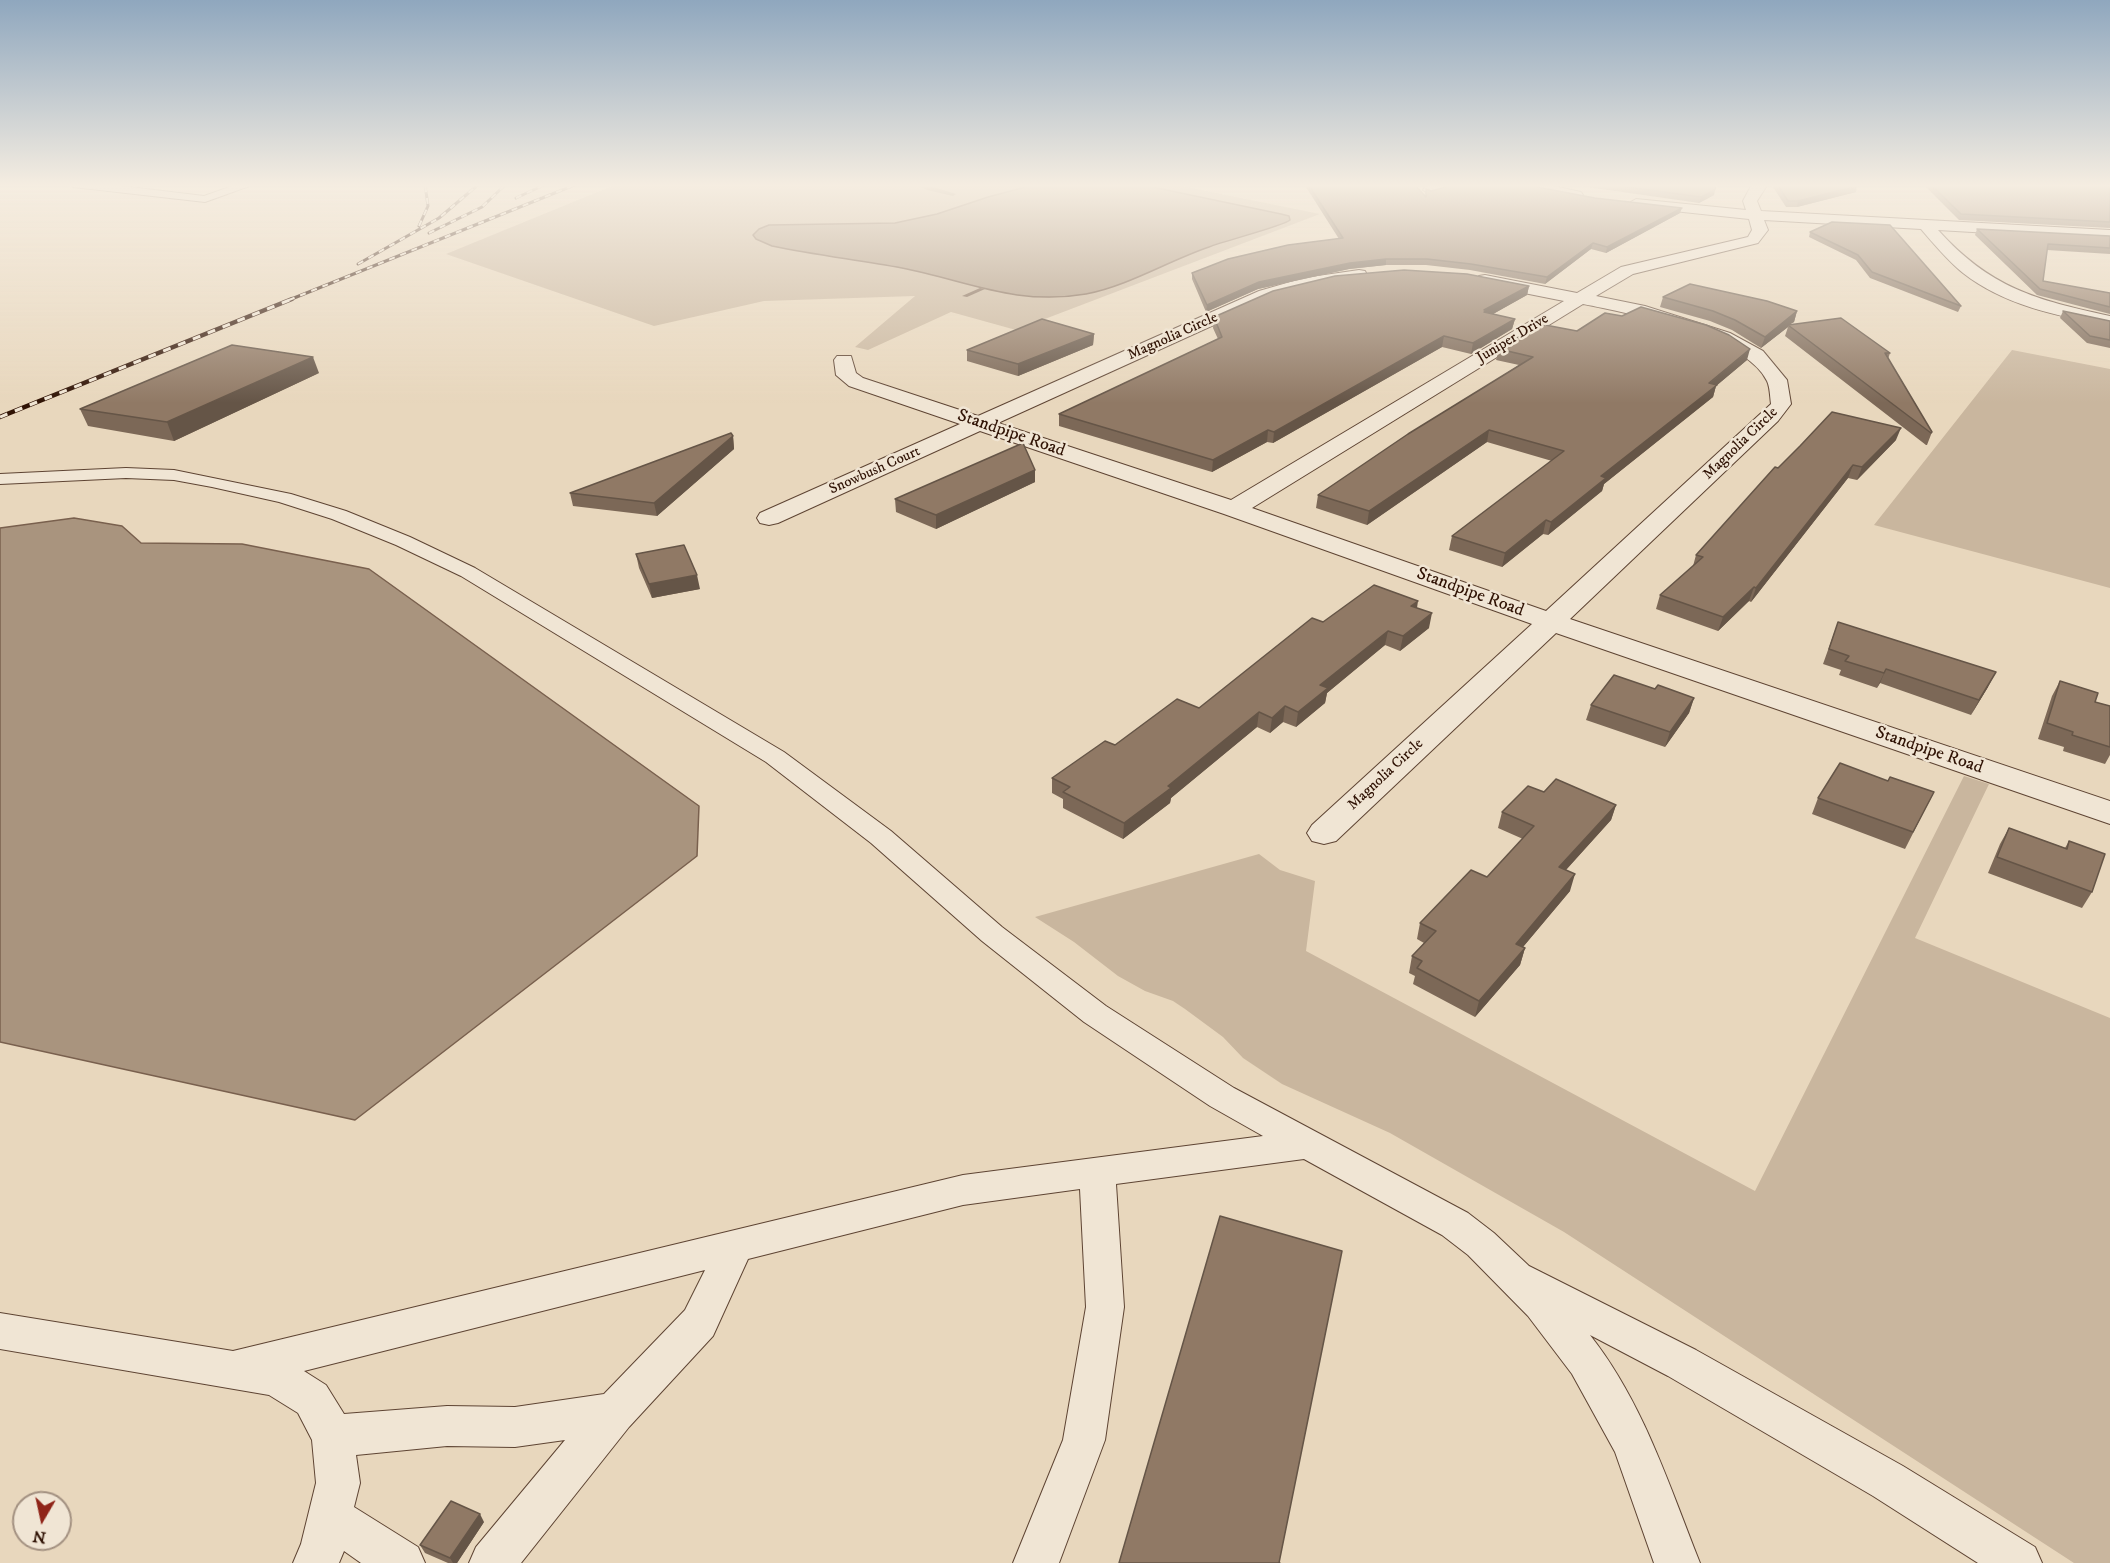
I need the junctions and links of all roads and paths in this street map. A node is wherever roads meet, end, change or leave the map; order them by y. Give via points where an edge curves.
1 (1682, 257) edge
2 (1956, 257) edge
3 (1384, 273) edge
4 (1465, 277) edge
5 (1580, 298) junction
6 (2110, 321) edge
7 (844, 360) dead end
8 (981, 423) junction
9 (0, 479) edge
10 (1233, 509) junction
11 (770, 518) dead end
12 (1551, 622) junction
13 (2110, 813) edge
14 (1324, 833) dead end
15 (1308, 1143) junction
16 (1097, 1172) junction
17 (735, 1247) junction
18 (1511, 1273) junction
19 (0, 1331) edge
20 (233, 1370) junction
21 (614, 1413) junction
22 (333, 1436) junction
23 (330, 1517) junction
24 (316, 1563) edge
25 (402, 1563) edge
26 (492, 1563) edge
27 (1036, 1563) edge
28 (1677, 1563) edge
29 (2019, 1563) edge

1 - 5 street, Juniper Drive via 1627,270
2 - 6 street via 1996,288 2056,309
3 - 8 street, Magnolia Circle via 1304,283 1265,296
4 - 5 street, Magnolia Circle
5 - 10 street, Juniper Drive
5 - 12 street, Magnolia Circle via 1639,310 1722,337 1756,355 1777,380 1782,404
7 - 8 street, Standpipe Road via 846,375 856,382
8 - 10 street, Standpipe Road
8 - 11 street, Snowbush Court
9 - 15 lane via 126,473 174,475 212,482 339,515 468,572 775,757 881,837 992,934 1095,1014 1222,1096
10 - 12 street, Standpipe Road
12 - 13 street, Standpipe Road
12 - 14 street, Magnolia Circle
15 - 16 lane
15 - 18 lane via 1455,1224
16 - 17 lane via 963,1190
16 - 27 lane via 1105,1307 1088,1418 1084,1440
17 - 20 lane
17 - 21 lane via 699,1323
18 - 28 lane via 1542,1304 1586,1361 1632,1442
18 - 29 lane via 1888,1480
19 - 20 lane
20 - 22 lane via 276,1377 312,1399
21 - 22 lane via 515,1427 447,1426
21 - 26 lane
22 - 23 lane via 338,1484
23 - 24 lane
23 - 25 lane

